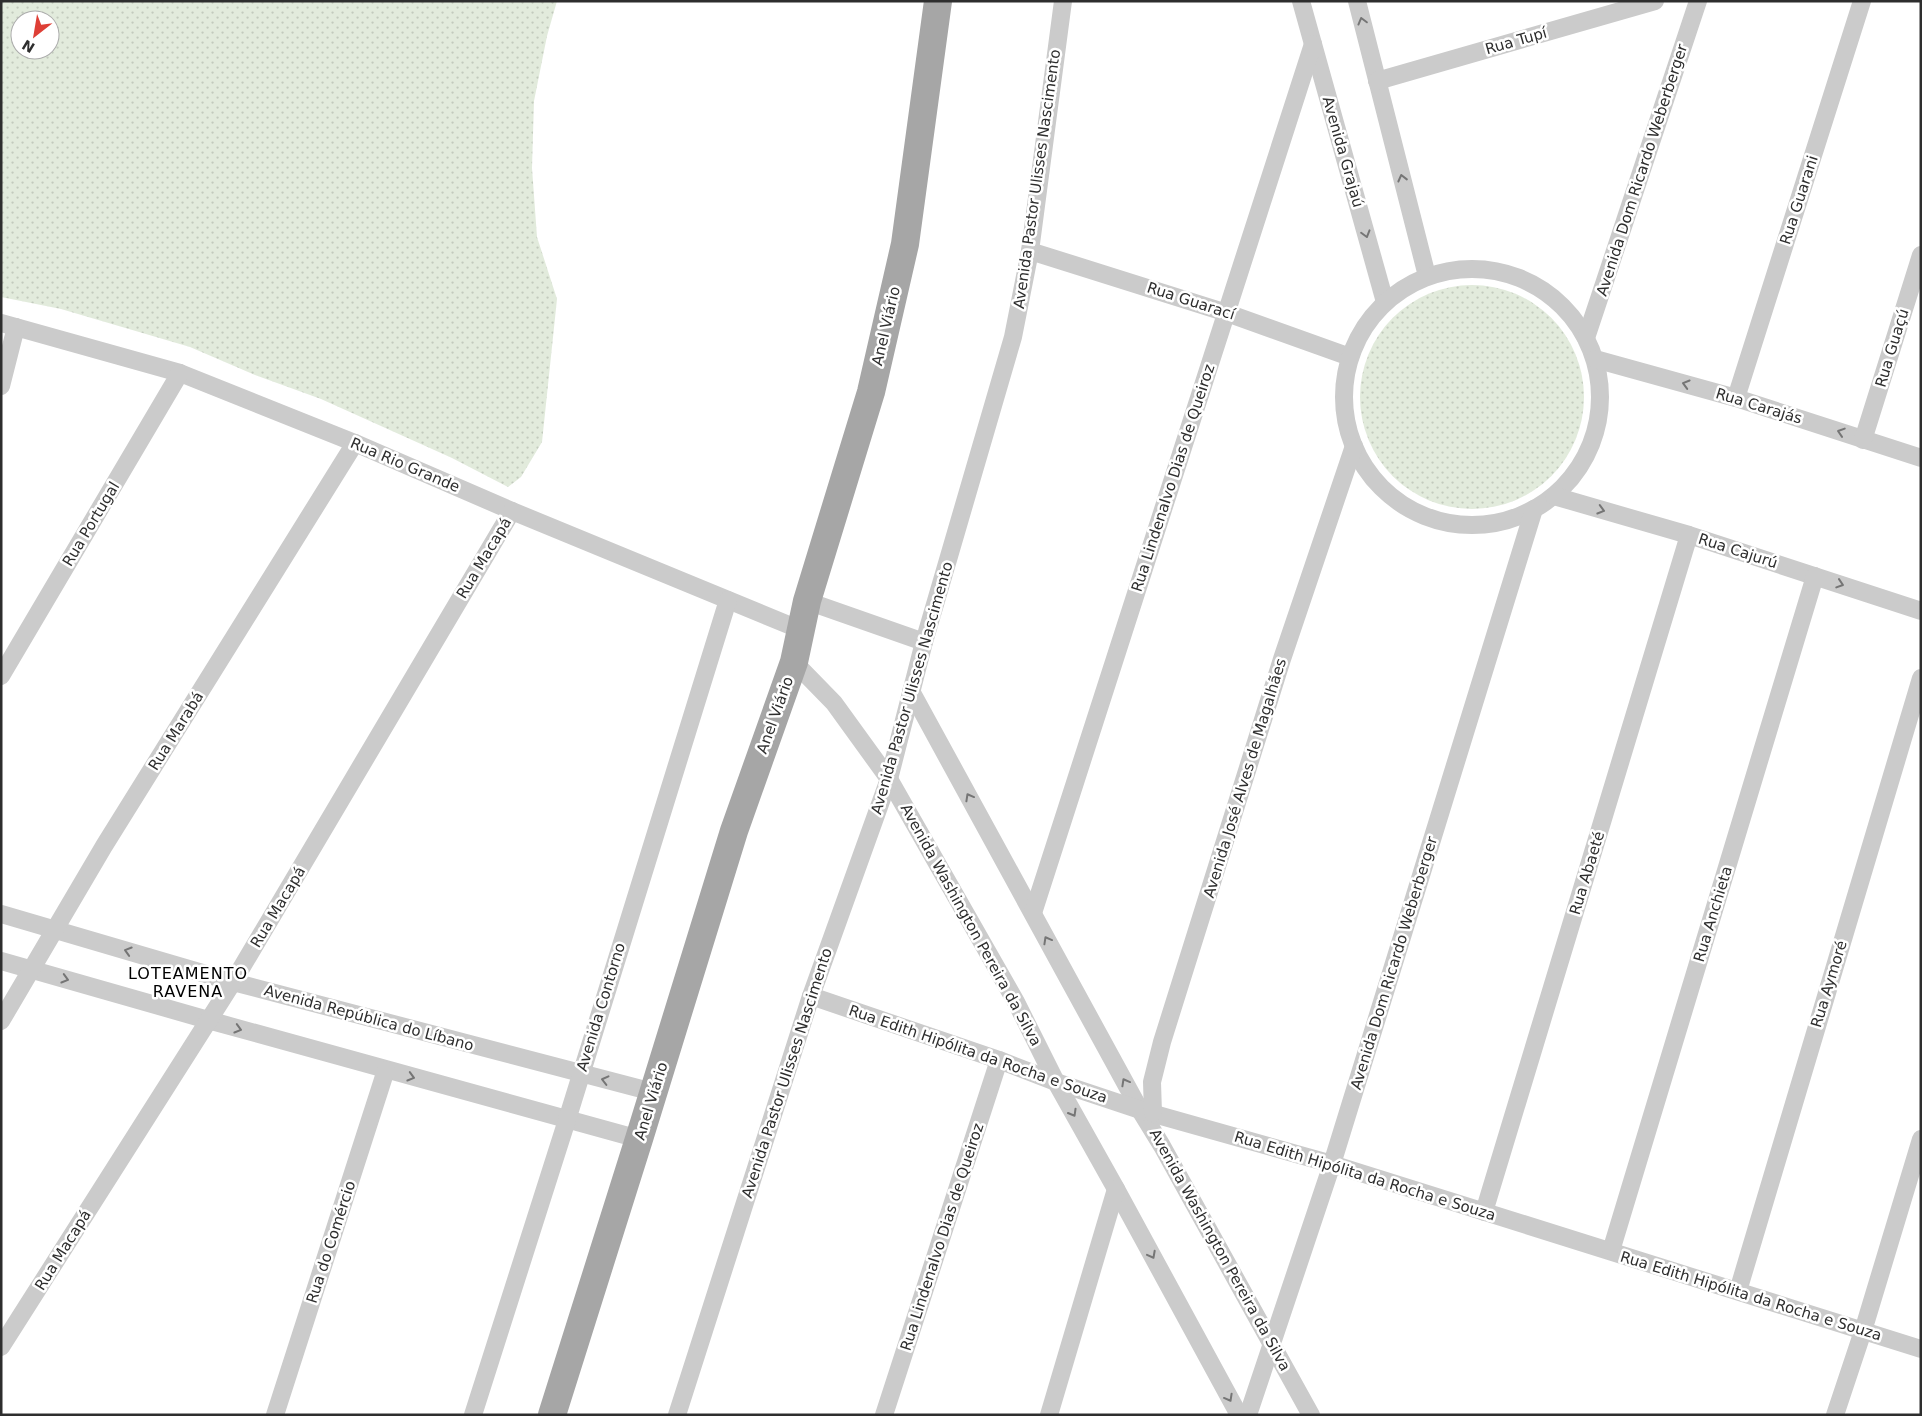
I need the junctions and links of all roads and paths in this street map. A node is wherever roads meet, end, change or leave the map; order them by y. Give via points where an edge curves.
1 (938, 1) edge
2 (1063, 1) edge
3 (1301, 1) edge
4 (1356, 1) edge
5 (1655, 1) edge
6 (1698, 1) edge
7 (1862, 1) edge
8 (1313, 44) junction
9 (1377, 81) junction
10 (1030, 251) junction
11 (1921, 255) edge
12 (1427, 276) junction
13 (1385, 302) junction
14 (1227, 312) junction
15 (9, 325) edge
16 (1586, 338) junction
17 (1350, 357) junction
18 (1595, 359) junction
19 (180, 373) junction
20 (1, 386) edge
21 (1736, 398) junction
22 (1864, 440) junction
23 (355, 443) junction
24 (1354, 446) junction
25 (1921, 458) edge
26 (1554, 496) junction
27 (1534, 509) junction
28 (512, 511) junction
29 (1689, 535) junction
30 (1815, 576) junction
31 (728, 600) junction
32 (807, 601) junction
33 (1921, 611) edge
34 (801, 630) junction
35 (924, 642) junction
36 (794, 662) junction
37 (1, 676) edge
38 (1921, 678) edge
39 (912, 691) junction
40 (889, 779) junction
41 (1033, 913) junction
42 (1, 914) edge
43 (54, 929) junction
44 (1, 961) edge
45 (33, 970) junction
46 (233, 982) junction
47 (811, 996) junction
48 (208, 1020) junction
49 (1, 1021) edge
50 (999, 1060) junction
51 (386, 1070) junction
52 (581, 1074) junction
53 (1056, 1082) junction
54 (653, 1092) junction
55 (1146, 1112) junction
56 (567, 1120) junction
57 (639, 1139) junction
58 (1921, 1140) edge
59 (1332, 1164) junction
60 (1116, 1189) junction
61 (1484, 1212) junction
62 (1611, 1251) junction
63 (1738, 1291) junction
64 (1863, 1331) junction
65 (1272, 1343) junction
66 (1, 1347) edge
67 (1921, 1349) edge
68 (275, 1415) edge
69 (473, 1415) edge
70 (552, 1415) edge
71 (677, 1415) edge
72 (884, 1415) edge
73 (1048, 1415) edge
74 (1239, 1415) edge
75 (1248, 1415) edge
76 (1312, 1415) edge
77 (1835, 1415) edge

1 - 32 main road, Anel Viário via 905,244 871,392
2 - 10 street, Avenida Pastor Ulisses Nascimento
3 - 8 street, Avenida Grajaú
9 -> 4 street
5 - 9 street, Rua Tupí
6 - 16 street, Avenida Dom Ricardo Weberberger
7 - 21 street, Rua Guarani
8 -> 13 street, Avenida Grajaú
8 - 14 street, Rua Lindenalvo Dias de Queiroz
12 -> 9 street
10 - 14 street, Rua Guarací
10 - 35 street, Avenida Pastor Ulisses Nascimento via 1013,337
11 - 22 street, Rua Guaçú
12 - 13 street via 1404,287
12 - 16 street via 1473,268 1518,277 1558,301
13 - 17 street via 1364,327
14 - 17 street, Rua Guarací
14 - 41 street, Rua Lindenalvo Dias de Queiroz
15 - 19 street, Rua Rio Grande
15 - 20 street
16 - 18 street
17 - 24 street via 1344,387 1345,417
21 -> 18 street, Rua Carajás
18 - 26 street via 1601,403 1594,438 1578,470
19 - 23 street, Rua Rio Grande
19 - 37 street, Rua Portugal
22 -> 21 street, Rua Carajás
22 - 25 street, Rua Carajás
23 - 28 street, Rua Rio Grande
23 - 43 street, Rua Marabá
24 - 27 street via 1372,477 1398,502 1430,518 1465,525 1501,522
24 - 55 street, Avenida José Alves de Magalhães via 1282,660 1162,1042
26 - 27 street
26 -> 29 street, Rua Cajurú
27 - 59 street, Avenida Dom Ricardo Weberberger
28 - 31 street, Rua Rio Grande
28 - 46 street, Rua Macapá
29 - 30 street, Rua Cajurú
29 - 61 street, Rua Abaeté
30 -> 33 street, Rua Cajurú
30 - 62 street, Rua Anchieta
31 - 34 street, Rua Rio Grande
31 - 52 street, Avenida Contorno
32 - 34 main road, Anel Viário
32 - 35 street
34 - 36 main road, Anel Viário
35 - 39 street, Avenida Pastor Ulisses Nascimento
36 - 40 street, Avenida Washington Pereira da Silva via 834,704
36 - 54 main road, Anel Viário via 734,831
38 - 63 street, Rua Aymoré
39 - 40 street, Avenida Pastor Ulisses Nascimento
41 -> 39 street, Avenida Washington Pereira da Silva
40 - 47 street, Avenida Pastor Ulisses Nascimento
40 - 53 street, Avenida Washington Pereira da Silva via 1016,1002
55 -> 41 street, Avenida Washington Pereira da Silva
42 - 43 street, Avenida República do Líbano
43 - 45 street, Rua Marabá
46 -> 43 street, Avenida República do Líbano
44 - 45 street
45 -> 48 street
45 - 49 street, Rua Marabá
46 - 48 street, Rua Macapá
46 - 52 street, Avenida República do Líbano
47 - 50 street, Rua Edith Hipólita da Rocha e Souza
47 - 71 street, Avenida Pastor Ulisses Nascimento
48 -> 51 street
48 - 66 street, Rua Macapá
50 - 53 street, Rua Edith Hipólita da Rocha e Souza
50 - 72 street, Rua Lindenalvo Dias de Queiroz
51 -> 56 street
51 - 68 street, Rua do Comércio
54 -> 52 street, Avenida República do Líbano
52 - 56 street, Avenida Contorno
53 - 55 street, Rua Edith Hipólita da Rocha e Souza
53 -> 60 street, Avenida Washington Pereira da Silva
54 - 57 main road, Anel Viário
55 - 59 street, Rua Edith Hipólita da Rocha e Souza
55 - 65 street, Avenida Washington Pereira da Silva
56 - 57 street
56 - 69 street, Avenida Contorno
57 - 70 main road, Anel Viário
58 - 64 street
59 - 61 street, Rua Edith Hipólita da Rocha e Souza
59 - 65 street, Avenida Dom Ricardo Weberberger
60 - 73 street
60 -> 74 street, Avenida Washington Pereira da Silva
61 - 62 street, Rua Edith Hipólita da Rocha e Souza
62 - 63 street, Rua Edith Hipólita da Rocha e Souza
63 - 64 street, Rua Edith Hipólita da Rocha e Souza
64 - 67 street, Rua Edith Hipólita da Rocha e Souza
64 - 77 street
65 - 75 street, Avenida Dom Ricardo Weberberger
65 - 76 street, Avenida Washington Pereira da Silva

